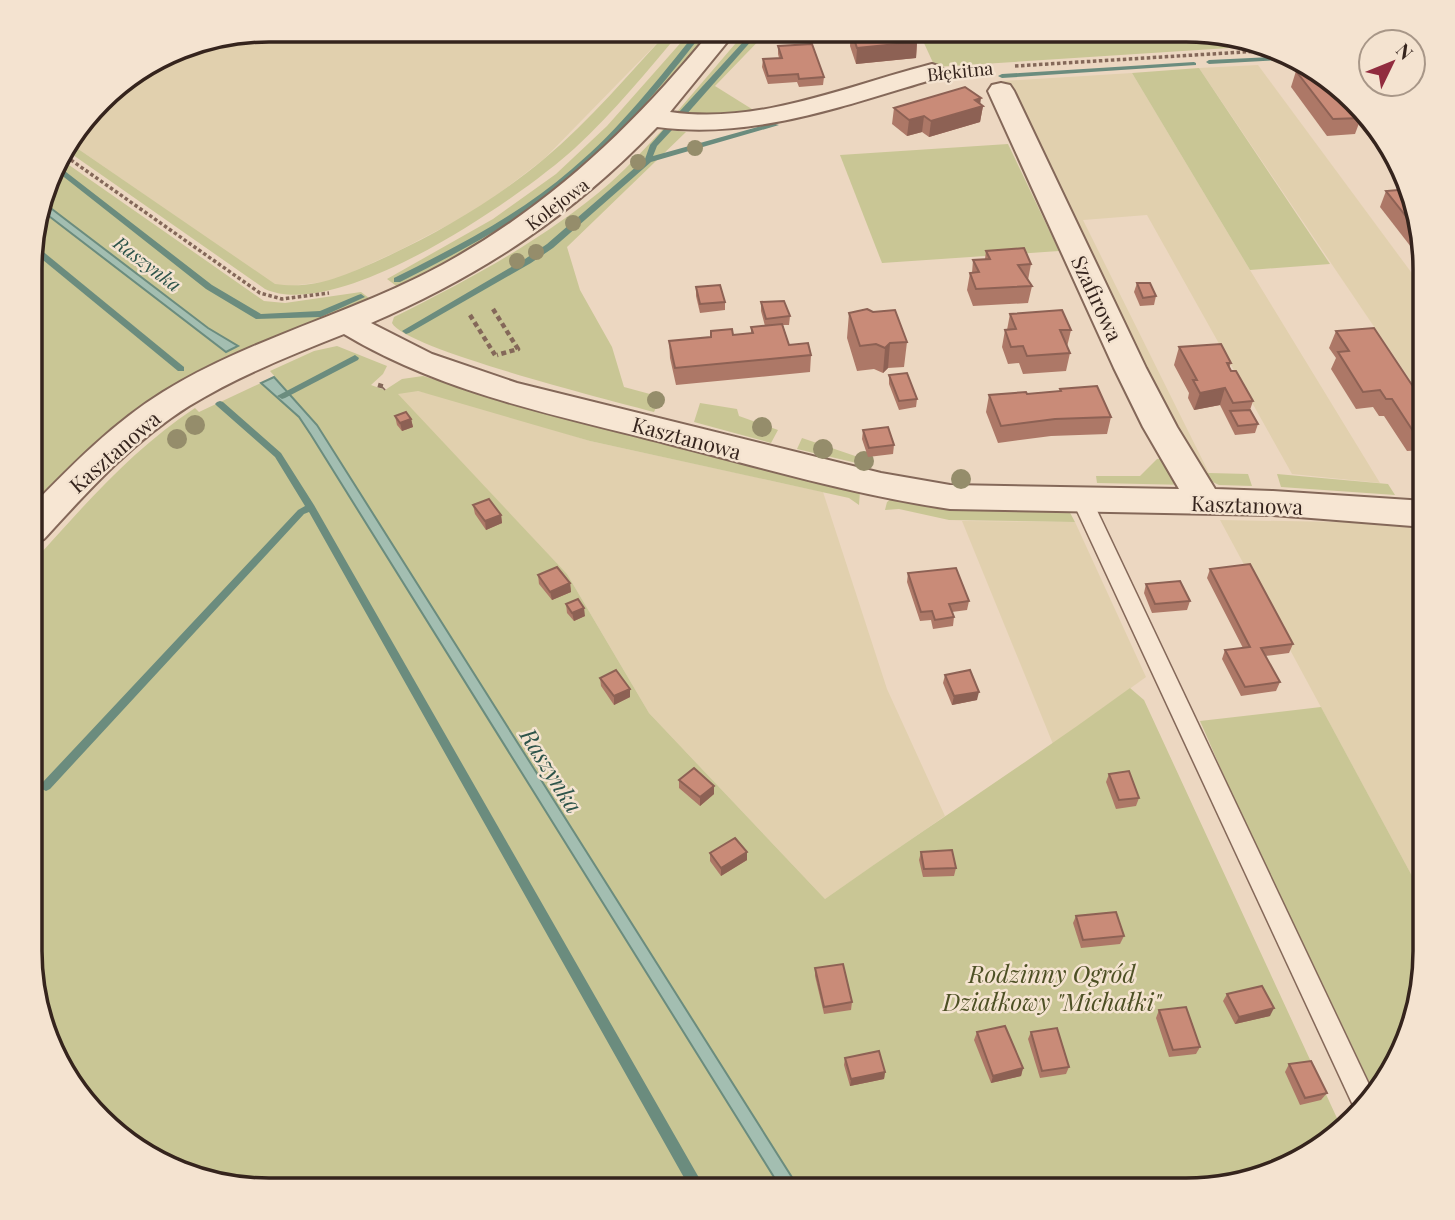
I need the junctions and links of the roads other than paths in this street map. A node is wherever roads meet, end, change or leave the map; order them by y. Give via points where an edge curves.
1 (715, 42) edge
2 (932, 72) road end
3 (1003, 75) road end
4 (650, 118) junction
5 (343, 307) junction
6 (1082, 500) junction
7 (1202, 502) junction
8 (1413, 513) edge
9 (42, 518) edge
10 (1360, 1095) edge

1 - 4 street, Kolejowa
2 - 4 street, Błękitna via 761,117 688,124
3 - 7 street, Szafirowa via 1130,368
4 - 5 street, Kolejowa via 591,178 525,228 438,279
5 - 6 street, Kasztanowa via 391,349 487,383 854,480 950,497
5 - 9 street, Kasztanowa via 283,347 171,402 125,437
6 - 7 street, Kasztanowa
6 - 10 lane
7 - 8 street, Kasztanowa

